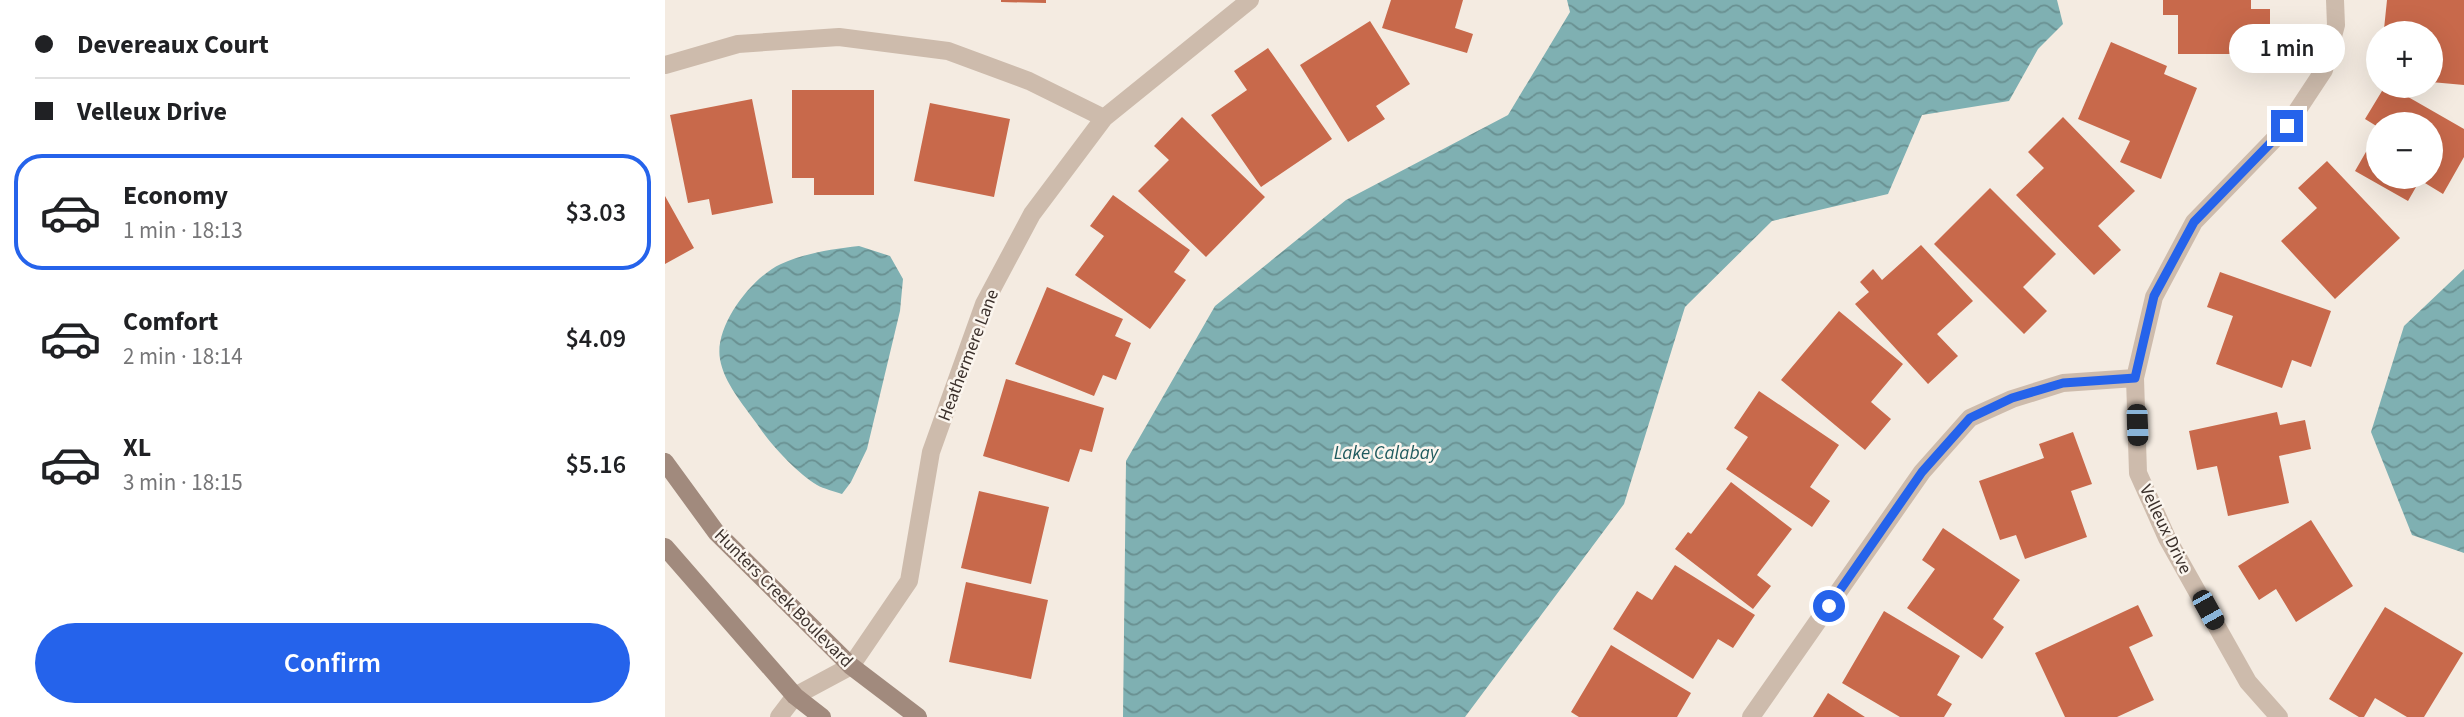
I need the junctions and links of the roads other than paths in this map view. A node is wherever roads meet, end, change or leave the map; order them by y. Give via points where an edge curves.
1 (1250, 0) edge
2 (2335, 0) edge
3 (665, 65) edge
4 (1104, 118) junction
5 (2135, 378) junction
6 (665, 462) edge
7 (665, 547) edge
8 (851, 666) junction
9 (795, 696) junction
10 (779, 717) edge
11 (822, 717) edge
12 (918, 717) edge
13 (1751, 717) edge
14 (2279, 717) edge

1 - 4 street, Heathermere Lane
2 - 5 street, Velleux Drive via 2336,25 2324,71 2287,126 2194,222 2154,296
3 - 4 street via 738,44 839,37 948,51 1029,80
4 - 8 street, Heathermere Lane via 1032,214 984,303 931,452 909,581
5 - 13 street via 2063,383 2012,398 1970,418 1922,472
5 - 14 street, Velleux Drive via 2138,472 2167,538 2248,681
6 - 8 street, Hunters Creek Boulevard via 716,532
7 - 9 street
8 - 9 street
8 - 12 street, Hunters Creek Boulevard
9 - 10 street
9 - 11 street

